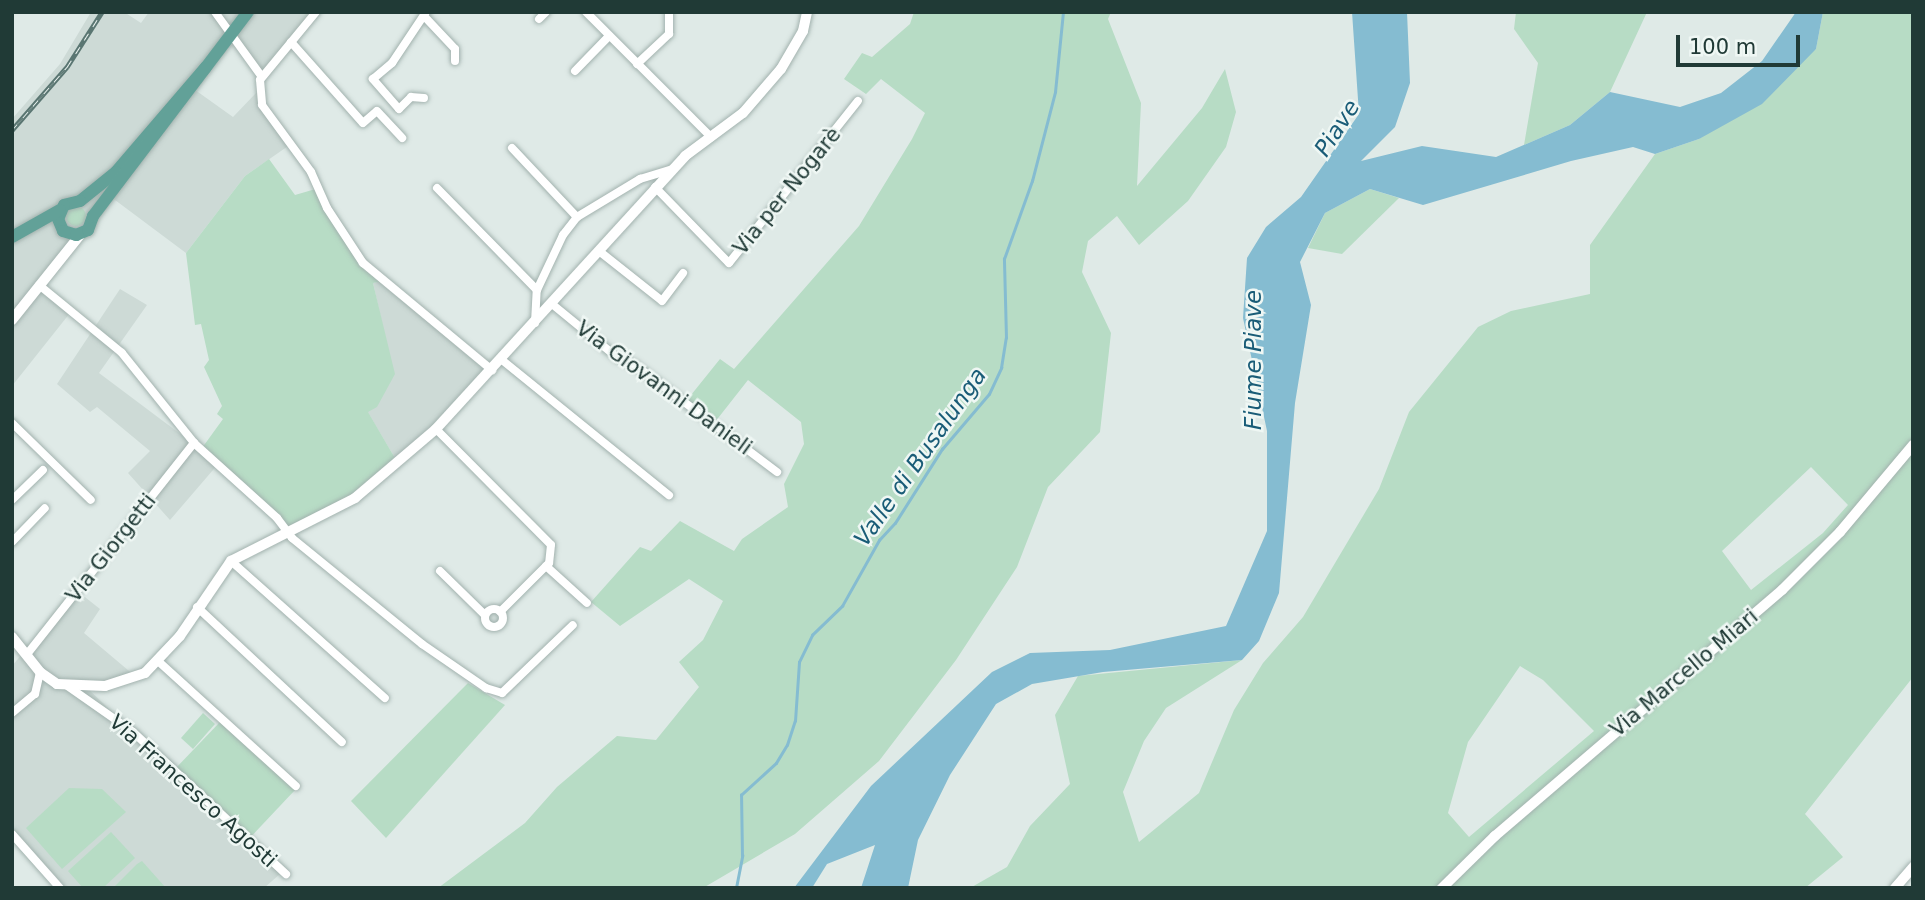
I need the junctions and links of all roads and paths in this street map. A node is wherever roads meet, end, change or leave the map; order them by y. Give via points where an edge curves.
1 (215, 12) edge
2 (248, 12) edge
3 (316, 12) edge
4 (586, 12) edge
5 (669, 12) edge
6 (807, 12) edge
7 (425, 14) edge
8 (233, 31) junction
9 (609, 36) junction
10 (291, 42) junction
11 (455, 61) dead end
12 (637, 64) junction
13 (206, 67) junction
14 (575, 71) dead end
15 (262, 77) junction
16 (424, 98) dead end
17 (858, 101) dead end
18 (711, 137) junction
19 (402, 138) dead end
20 (512, 148) dead end
21 (672, 169) junction
22 (655, 187) junction
23 (437, 188) dead end
24 (80, 201) junction
25 (60, 210) junction
26 (93, 216) junction
27 (577, 217) junction
28 (30, 227) junction
29 (69, 231) junction
30 (12, 237) edge
31 (598, 251) junction
32 (683, 272) dead end
33 (40, 285) junction
34 (537, 290) junction
35 (552, 304) junction
36 (12, 320) edge
37 (535, 323) junction
38 (502, 360) junction
39 (492, 370) junction
40 (12, 423) edge
41 (436, 429) junction
42 (194, 443) junction
43 (1913, 444) edge
44 (43, 470) dead end
45 (777, 472) dead end
46 (669, 495) dead end
47 (12, 500) edge
48 (92, 500) dead end
49 (45, 508) dead end
50 (286, 531) junction
51 (12, 542) edge
52 (232, 561) junction
53 (546, 566) junction
54 (440, 571) dead end
55 (587, 603) dead end
56 (197, 607) junction
57 (500, 612) junction
58 (485, 615) junction
59 (573, 625) dead end
60 (12, 637) edge
61 (28, 653) junction
62 (158, 661) junction
63 (53, 680) junction
64 (35, 694) junction
65 (385, 698) dead end
66 (12, 713) edge
67 (342, 742) dead end
68 (296, 786) dead end
69 (12, 834) edge
70 (1913, 867) edge
71 (286, 874) dead end
72 (60, 888) edge
73 (1442, 888) edge
74 (1895, 888) edge

1 - 8 street
2 - 8 main road
3 - 10 street
4 - 9 street
5 - 12 street via 669,34
6 - 18 street via 803,31 780,69 743,113
7 - 11 street via 455,49
7 - 16 street via 392,63 373,79 399,109 411,97
8 - 13 main road
8 - 15 street
9 - 12 street
9 - 14 street
10 - 15 street
10 - 19 street via 363,123 377,111
12 - 18 street
13 - 24 main road via 123,164
13 - 26 main road
15 - 39 street via 258,87 262,106 311,172 327,208 363,263
17 - 22 street, Via per Nogarè via 729,263
18 - 21 street
20 - 27 street
21 - 22 street
21 - 27 street via 640,179
22 - 31 street
23 - 34 street
24 - 25 main road via 69,202
24 - 26 main road
25 - 28 main road
25 - 29 main road
26 - 29 main road via 91,226
27 - 34 street via 563,235
28 - 29 main road
28 - 30 main road
29 - 33 street via 68,248
31 - 32 street via 662,300
31 - 35 street
33 - 36 street
33 - 42 street via 122,353
34 - 37 street
35 - 37 street
35 - 45 street, Via Giovanni Danieli via 618,358 635,365
37 - 38 street
38 - 39 street
38 - 46 street
39 - 41 street
40 - 48 street
41 - 50 street via 355,498
41 - 53 street via 551,545
42 - 50 street
42 - 61 street, Via Giorgetti
43 - 73 street, Via Marcello Miari via 1783,590 1494,836
44 - 47 street
49 - 51 street
50 - 52 street
50 - 59 street via 422,644 496,693 502,693
52 - 56 street
52 - 65 street
53 - 55 street
53 - 57 street
54 - 58 street
56 - 62 street
56 - 67 street
57 - 58 street via 492,609
57 - 58 street via 502,620 496,627 487,624
60 - 61 street
61 - 63 street
62 - 63 street via 145,673 118,684
62 - 68 street
63 - 64 street
63 - 64 street
63 - 71 street, Via Francesco Agosti via 133,732
64 - 66 street
69 - 72 street
70 - 74 street

